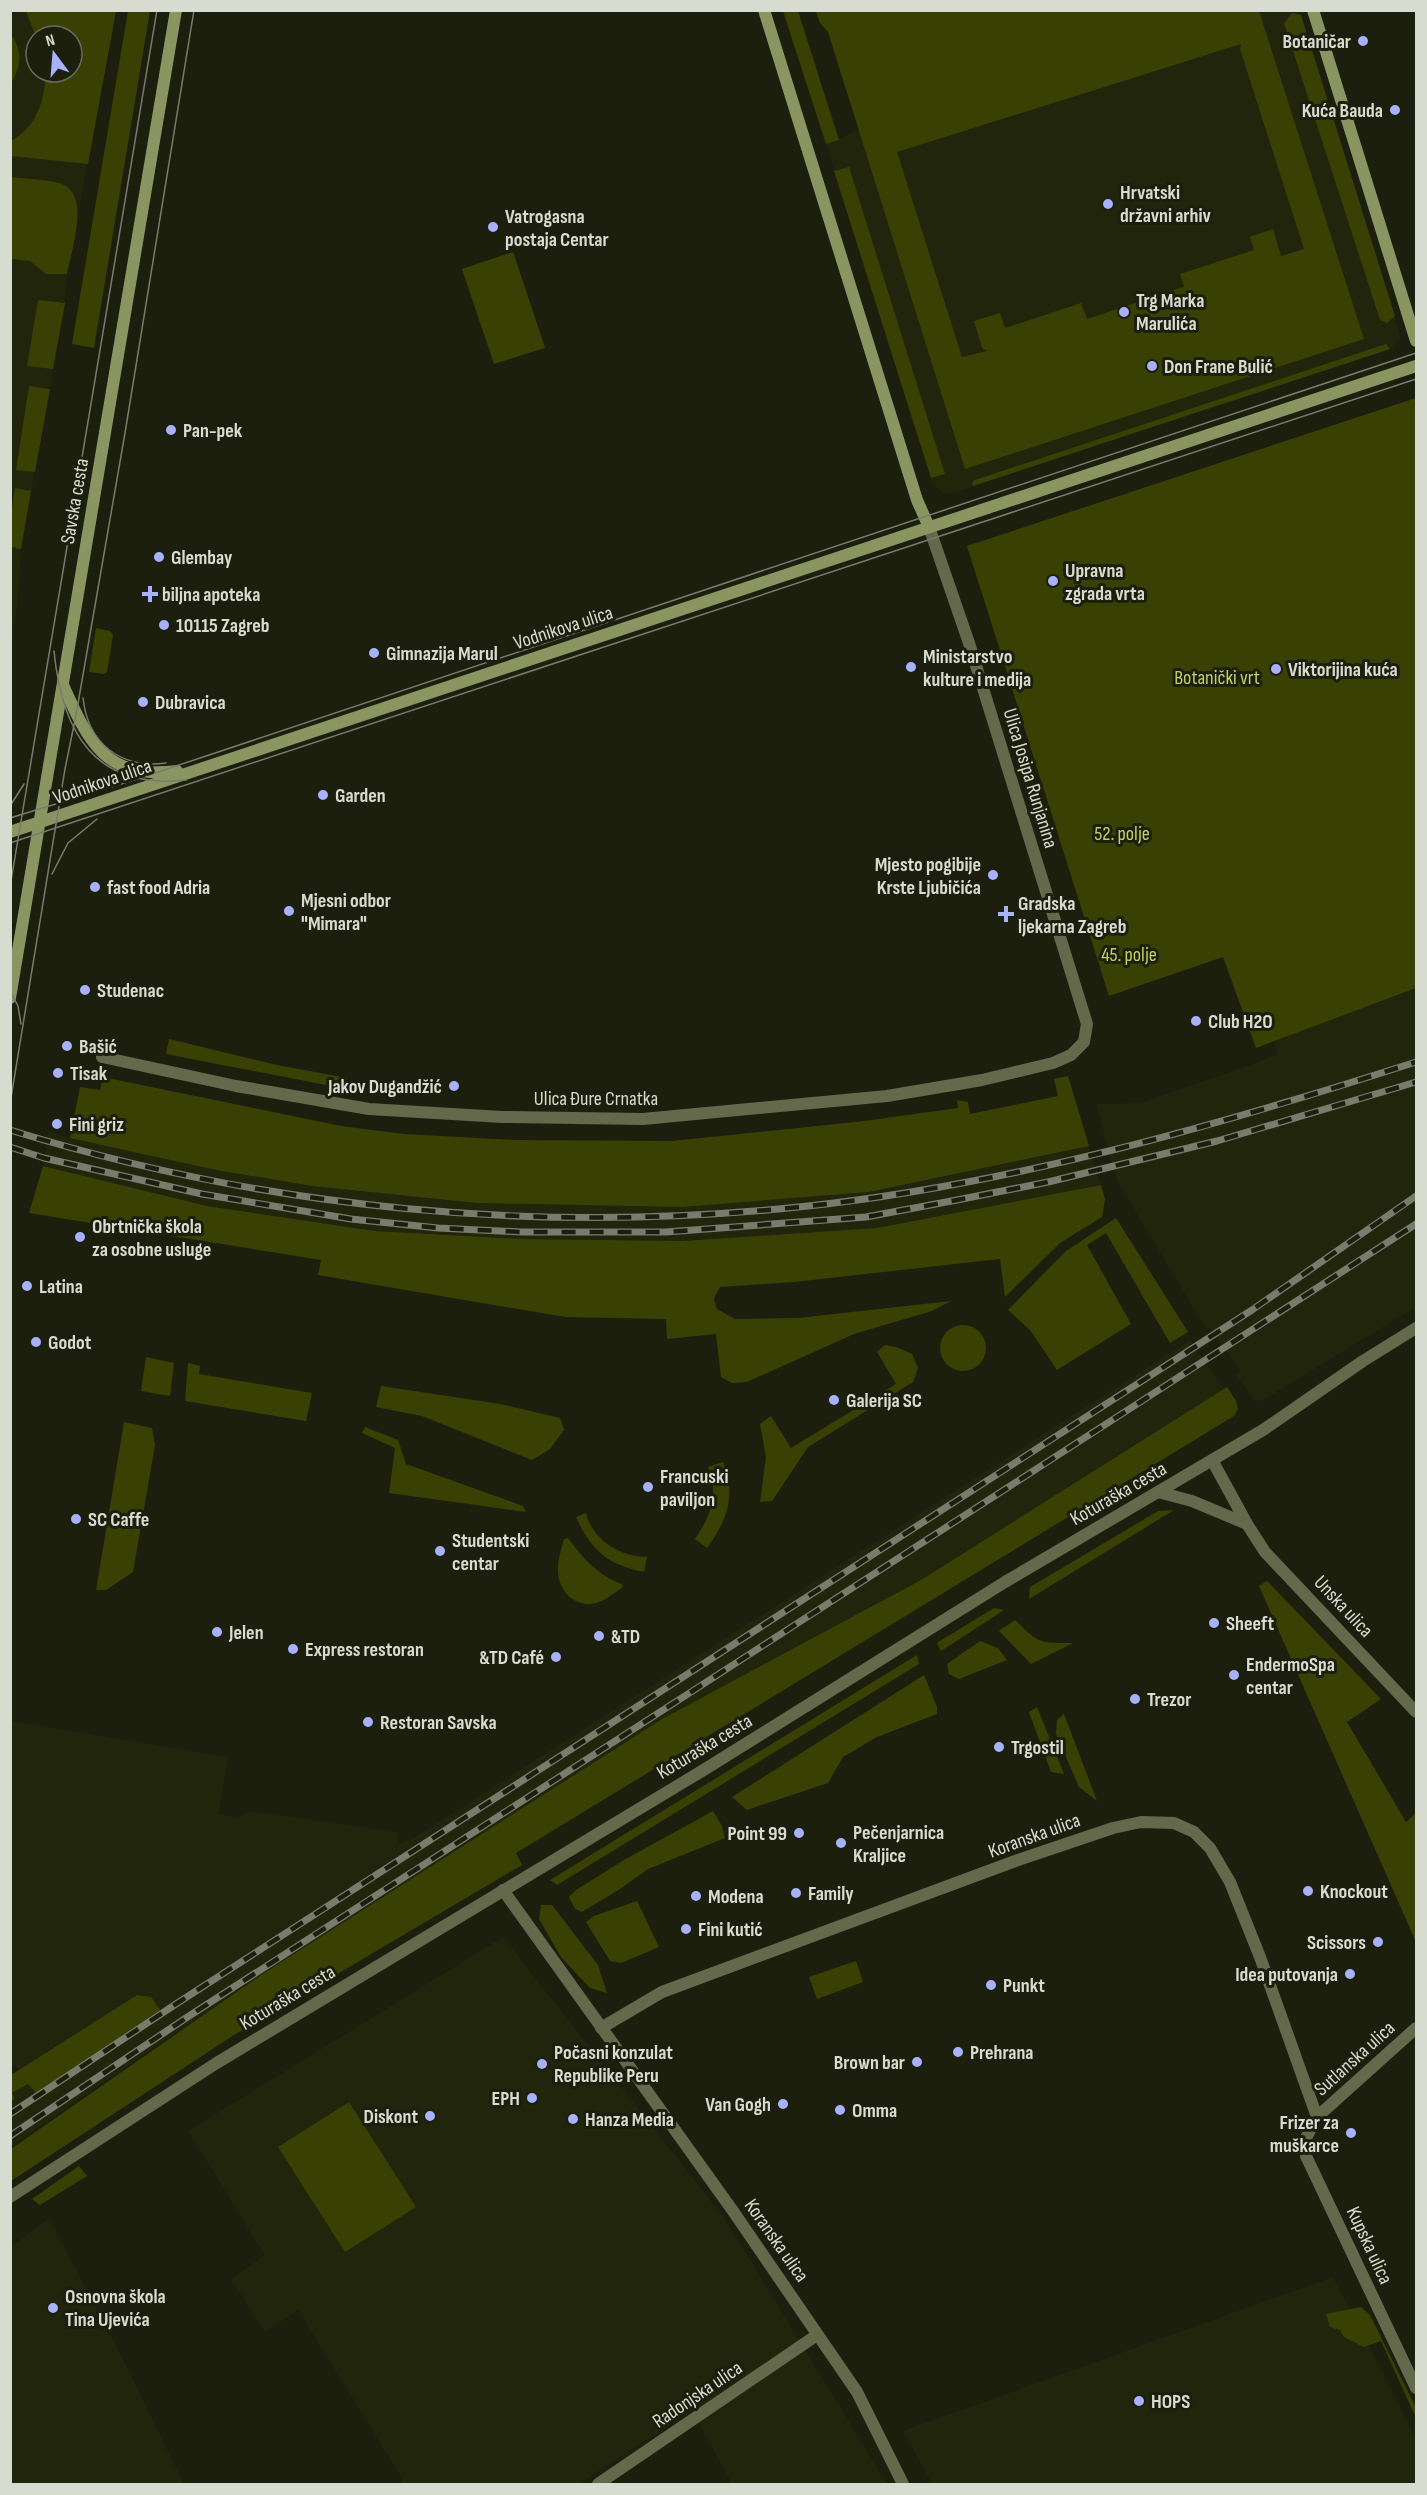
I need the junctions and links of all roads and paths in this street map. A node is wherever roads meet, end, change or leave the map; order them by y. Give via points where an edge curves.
1 (764, 10) edge
2 (1312, 10) edge
3 (177, 12) edge
4 (1416, 341) edge
5 (1416, 366) edge
6 (929, 527) junction
7 (63, 684) junction
8 (199, 768) junction
9 (40, 822) junction
10 (10, 832) edge
11 (10, 998) edge
12 (1084, 1042) joint
13 (102, 1057) dead end
14 (1416, 1328) edge
15 (1212, 1460) junction
16 (1158, 1492) junction
17 (1247, 1524) junction
18 (1416, 1712) edge
19 (503, 1890) junction
20 (601, 2028) junction
21 (1416, 2028) edge
22 (1317, 2117) junction
23 (10, 2197) edge
24 (818, 2335) junction
25 (1416, 2388) edge
26 (598, 2484) edge
27 (903, 2484) edge

1 - 6 street via 913,488
2 - 4 street
3 - 7 street, Savska cesta
5 - 6 street
6 - 8 street, Vodnikova ulica
6 - 12 street, Ulica Josipa Runjanina via 1081,1002 1087,1024
7 - 8 street via 93,744 116,765 151,773
7 - 9 street, Savska cesta
8 - 9 street, Vodnikova ulica
9 - 10 street, Vodnikova ulica
9 - 11 street, Savska cesta
12 - 13 street, Ulica Đure Crnatka via 1076,1052 1053,1063 982,1080 887,1096 643,1119 502,1117 369,1109
14 - 15 street, Koturaška cesta
15 - 16 street, Koturaška cesta
15 - 17 street, Unska ulica
16 - 17 street via 1209,1507
16 - 19 street, Koturaška cesta
17 - 18 street, Unska ulica via 1265,1552
19 - 20 street, Koranska ulica
19 - 23 street, Koturaška cesta via 225,2058
20 - 22 street, Koranska ulica via 662,1992 1018,1860 1113,1828 1141,1822 1174,1823 1194,1832 1210,1848 1230,1882
20 - 24 street, Koranska ulica
21 - 22 street, Sutlanska ulica
22 - 25 street, Kupska ulica via 1305,2140 1306,2156
24 - 26 street, Radonjska ulica
24 - 27 street, Koranska ulica via 857,2392

